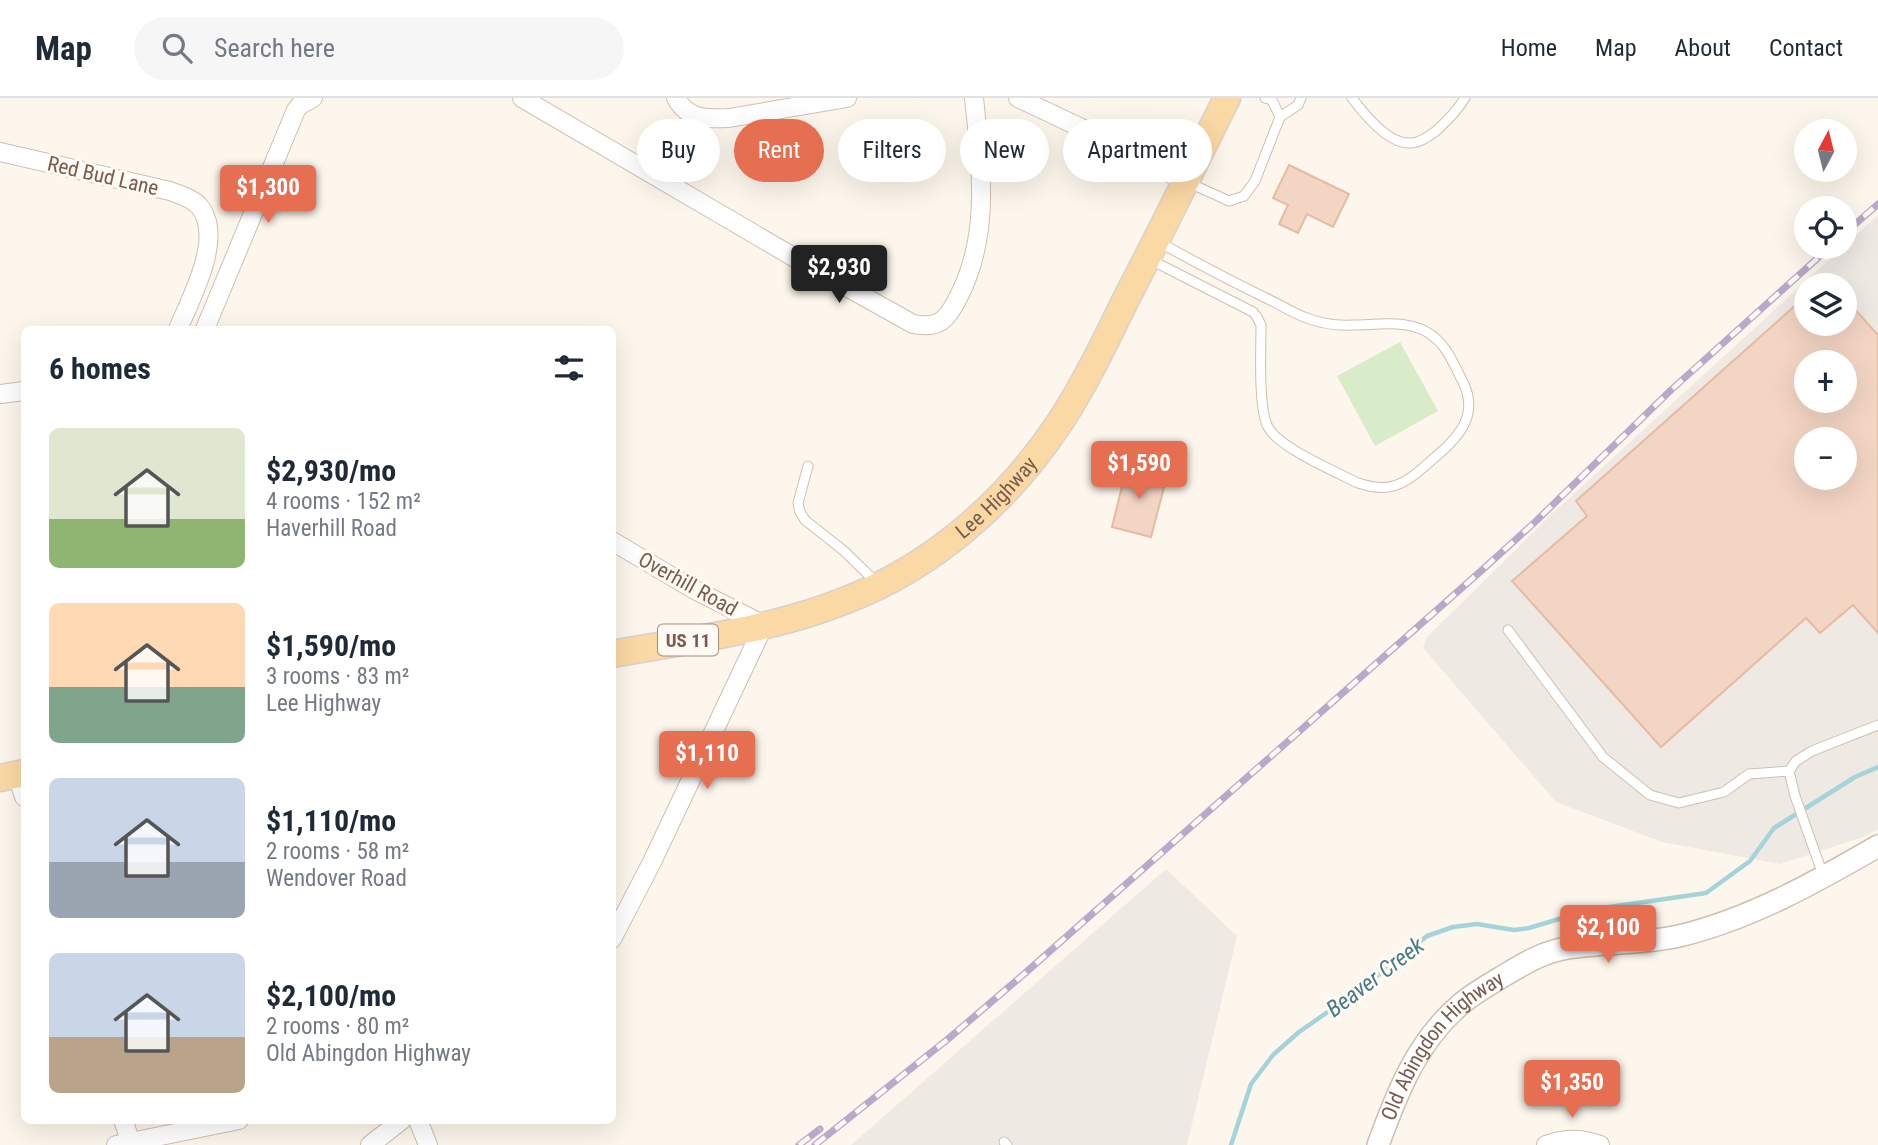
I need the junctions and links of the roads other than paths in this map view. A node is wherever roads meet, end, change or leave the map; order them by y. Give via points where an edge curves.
1 (313, 98) edge
2 (522, 98) edge
3 (676, 98) edge
4 (847, 98) edge
5 (974, 98) edge
6 (1018, 98) edge
7 (1265, 98) edge
8 (1301, 98) edge
9 (1352, 98) edge
10 (1465, 98) edge
11 (1225, 99) edge
12 (1280, 117) junction
13 (1063, 119) edge
14 (1212, 126) edge
15 (0, 152) edge
16 (1185, 182) joint
17 (1152, 249) junction
18 (179, 326) edge
19 (206, 326) edge
20 (21, 391) edge
21 (0, 394) edge
22 (808, 466) dead end
23 (616, 543) edge
24 (880, 585) junction
25 (764, 625) junction
26 (1508, 630) dead end
27 (616, 652) edge
28 (1878, 725) edge
29 (1789, 771) junction
30 (1878, 846) edge
31 (1824, 876) junction
32 (616, 931) edge
33 (124, 1124) edge
34 (220, 1124) edge
35 (397, 1124) edge
36 (420, 1124) edge
37 (126, 1144) edge
38 (370, 1145) edge
39 (428, 1145) edge
40 (1378, 1145) edge
41 (1546, 1145) edge
42 (1600, 1145) edge

1 - 19 street via 296,110
2 - 5 street via 802,262 924,326 942,321 951,312 976,249 981,172
3 - 4 street via 688,113 713,119
6 - 13 street
7 - 12 lane via 1272,100
8 - 12 lane
9 - 10 lane via 1381,130 1410,144 1447,121
11 - 14 main road, Lee Highway / US 11
12 - 16 lane via 1255,181 1244,196 1228,201
15 - 18 street, Red Bud Lane via 170,191 198,205 208,228 208,247
16 - 17 main road, Lee Highway / US 11
17 - 17 lane via 1258,317 1263,412 1273,434 1284,444 1348,478 1371,488 1385,488 1411,479 1463,427 1468,416 1467,391 1444,347 1422,330 1381,324 1349,326 1306,317
17 - 24 main road, Lee Highway / US 11 via 1078,394 1035,457 1008,489 955,537
20 - 21 street
22 - 24 lane via 800,512
23 - 25 street, Overhill Road
24 - 25 main road, Lee Highway / US 11 via 808,614
25 - 27 main road, Lee Highway / US 11
25 - 32 street
26 - 29 lane via 1603,757 1650,795 1679,803 1724,792 1749,774
28 - 29 lane via 1812,751
29 - 31 lane
30 - 31 street, Old Abingdon Highway
31 - 40 street, Old Abingdon Highway via 1715,926 1638,943 1567,948 1526,962 1462,1003 1434,1032 1395,1097
33 - 37 street
34 - 37 street
35 - 38 street
36 - 39 street
41 - 42 street via 1578,1139

